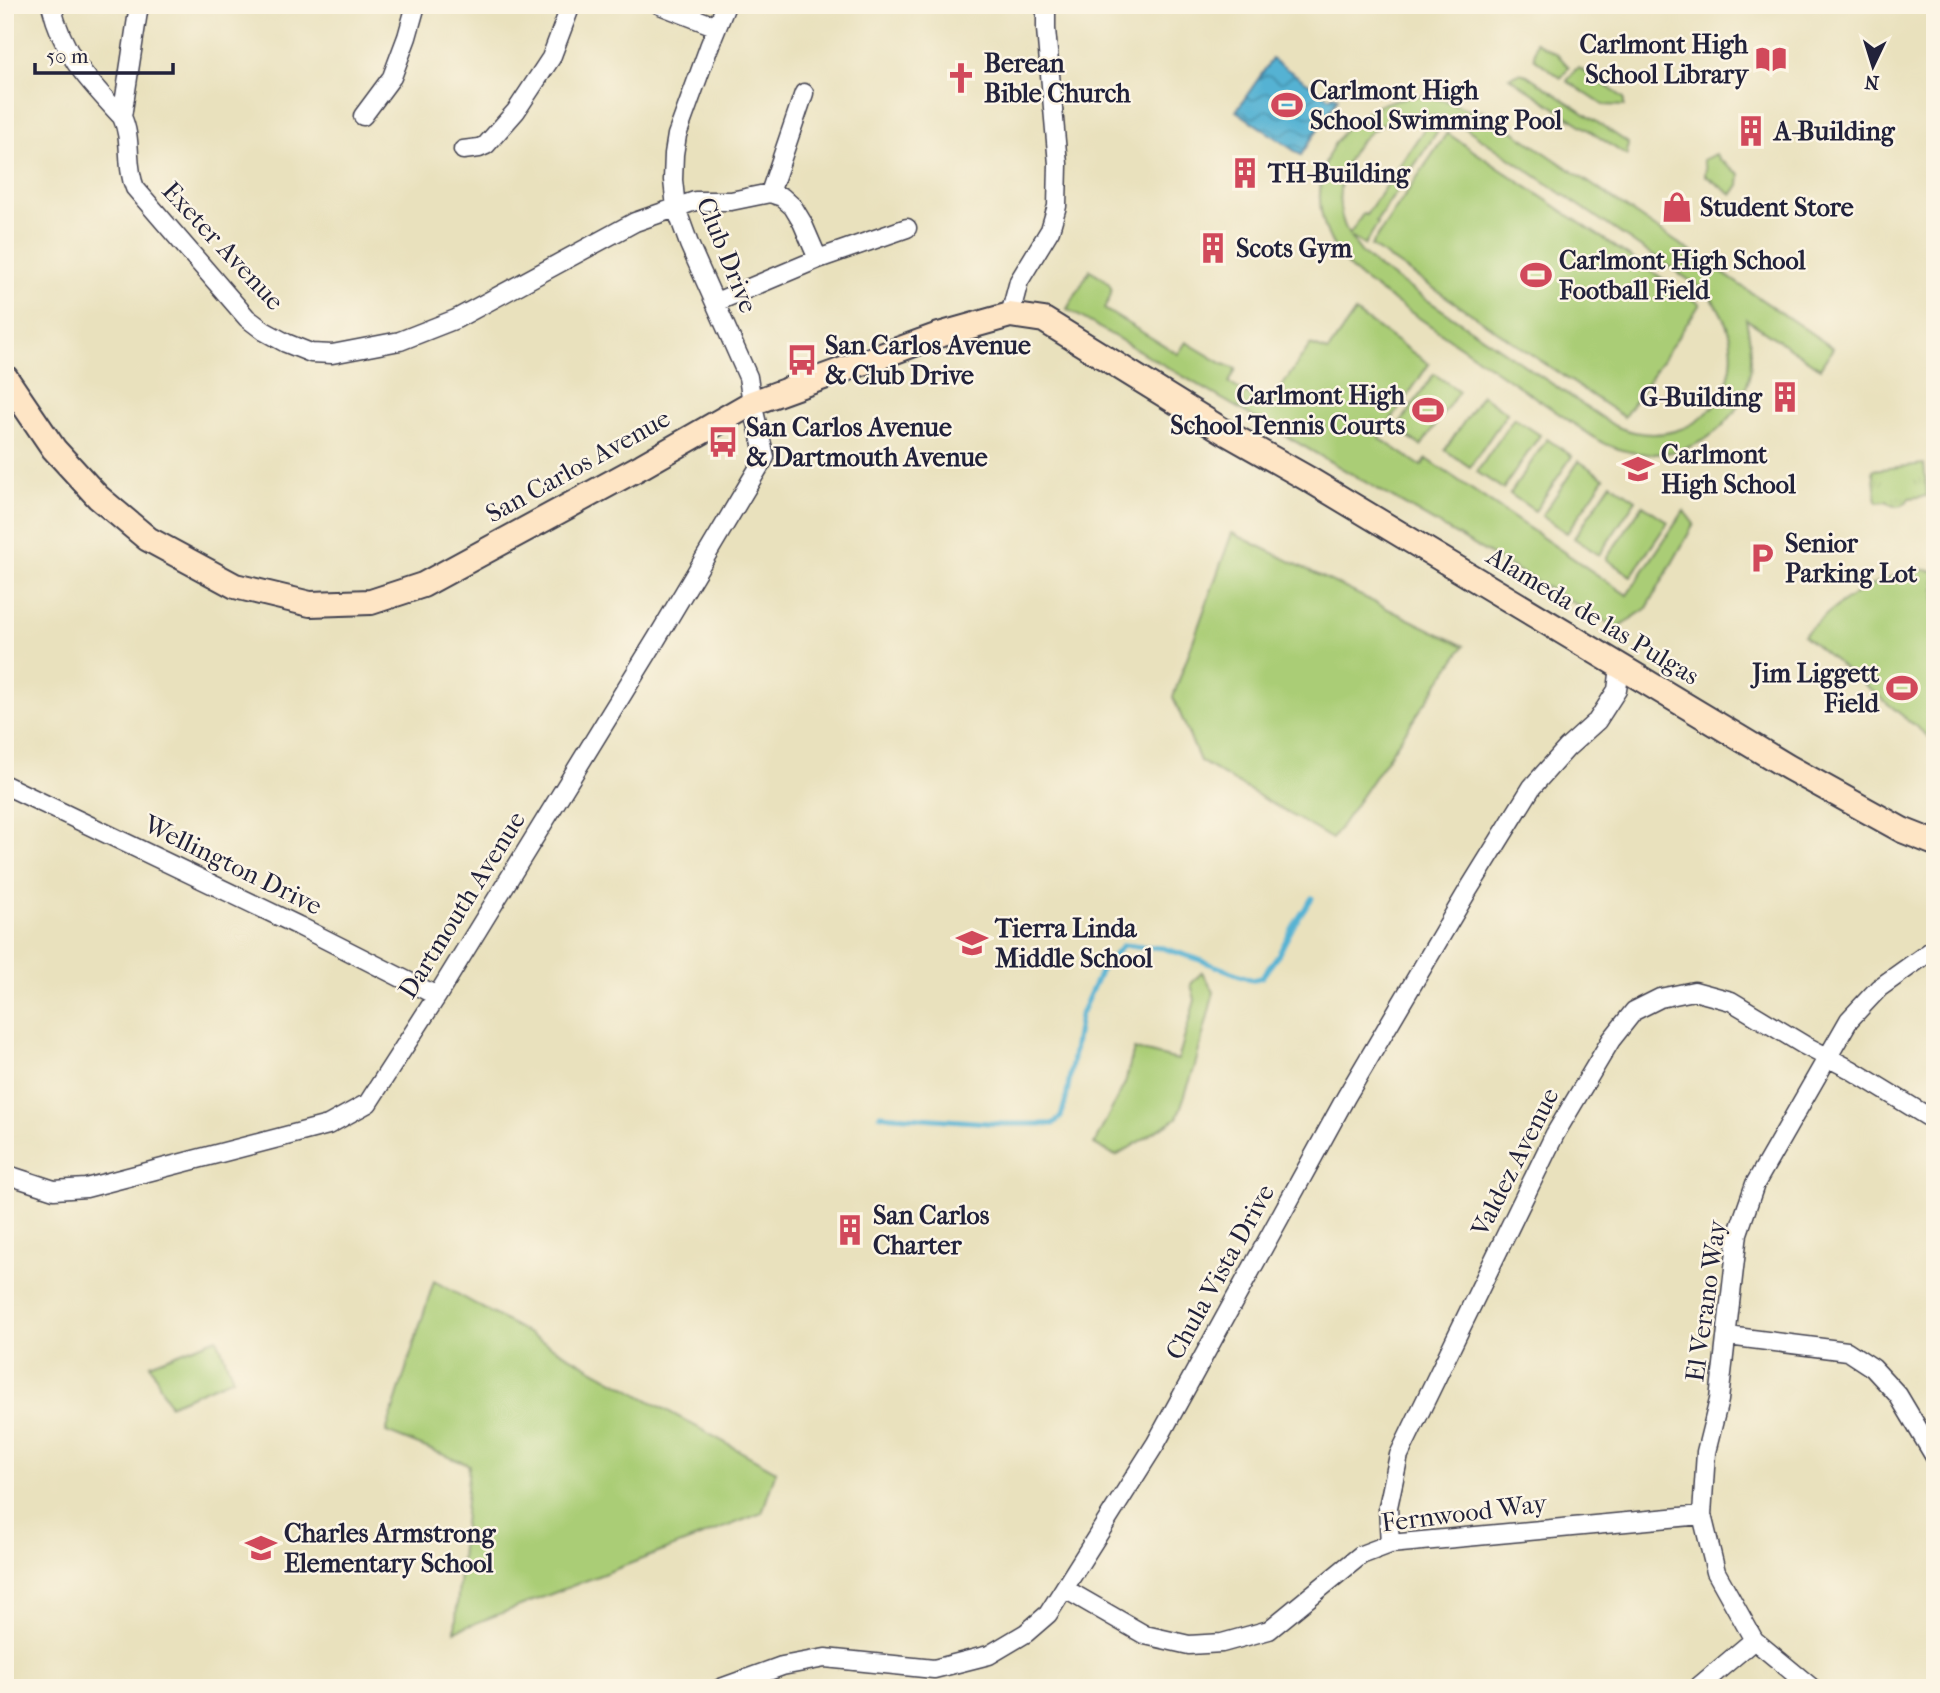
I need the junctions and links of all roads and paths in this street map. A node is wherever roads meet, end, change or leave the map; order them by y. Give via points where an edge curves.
1 (51, 5) edge
2 (139, 5) edge
3 (416, 5) edge
4 (571, 5) edge
5 (660, 5) edge
6 (726, 5) edge
7 (1046, 5) edge
8 (717, 27) junction
9 (804, 93) dead end
10 (363, 116) dead end
11 (122, 117) junction
12 (463, 150) dead end
13 (770, 193) junction
14 (676, 208) junction
15 (907, 228) dead end
16 (818, 259) junction
17 (716, 302) junction
18 (1010, 315) junction
19 (5, 377) edge
20 (752, 403) junction
21 (1225, 432) joint
22 (1620, 667) junction
23 (5, 785) edge
24 (1935, 843) edge
25 (1935, 948) edge
26 (437, 996) junction
27 (1828, 1058) junction
28 (1935, 1121) edge
29 (5, 1174) edge
30 (1728, 1336) junction
31 (1935, 1457) edge
32 (1702, 1515) junction
33 (1390, 1544) junction
34 (1065, 1589) junction
35 (1754, 1640) junction
36 (721, 1688) edge
37 (1697, 1688) edge
38 (1812, 1688) edge

1 - 11 street via 70,56
2 - 11 street, Exeter Avenue
3 - 10 street via 391,78
4 - 12 street via 551,58 516,111 486,145
5 - 8 street
6 - 8 street, Club Drive
7 - 18 street via 1057,206 1050,230 1019,281
8 - 14 street, Club Drive via 675,143
9 - 13 street
11 - 14 street, Exeter Avenue via 128,133 131,179 139,194 247,318 311,353 359,350 423,334 635,222
13 - 14 street, Exeter Avenue via 731,201 695,201
13 - 16 street via 788,201 798,214
14 - 17 street, Club Drive
15 - 16 street
16 - 17 street
17 - 20 street, Club Drive via 748,377
18 - 20 main road, San Carlos Avenue via 939,335
18 - 21 main road, San Carlos Avenue via 1044,320
19 - 20 main road, San Carlos Avenue via 54,449 98,497 149,539 235,586 310,604 371,602 423,585
20 - 26 street, Dartmouth Avenue via 765,457
21 - 22 main road, Alameda de las Pulgas
22 - 24 main road, Alameda de las Pulgas via 1788,767 1902,830
22 - 34 street, Chula Vista Drive via 1611,701 1532,787 1467,892 1346,1097 1156,1443
23 - 26 street, Wellington Drive
25 - 27 street, El Verano Way via 1879,988 1849,1020
26 - 29 street, Dartmouth Avenue via 368,1103 328,1125 86,1188 54,1190
27 - 28 street, Valdez Avenue
27 - 30 street, El Verano Way via 1755,1184 1738,1233
27 - 33 street, Valdez Avenue via 1731,1001 1694,991 1660,998 1634,1011 1611,1040 1555,1135 1399,1455 1388,1507
30 - 31 street via 1847,1351 1873,1368 1898,1395
30 - 32 street, El Verano Way via 1706,1452
32 - 33 street, Fernwood Way
32 - 35 street, El Verano Way via 1716,1572
33 - 34 street, Fernwood Way via 1361,1555 1269,1630 1222,1643 1189,1645 1145,1636
34 - 36 street, Chula Vista Drive via 1048,1614 989,1655 934,1670 825,1658 782,1666
35 - 37 street
35 - 38 street

